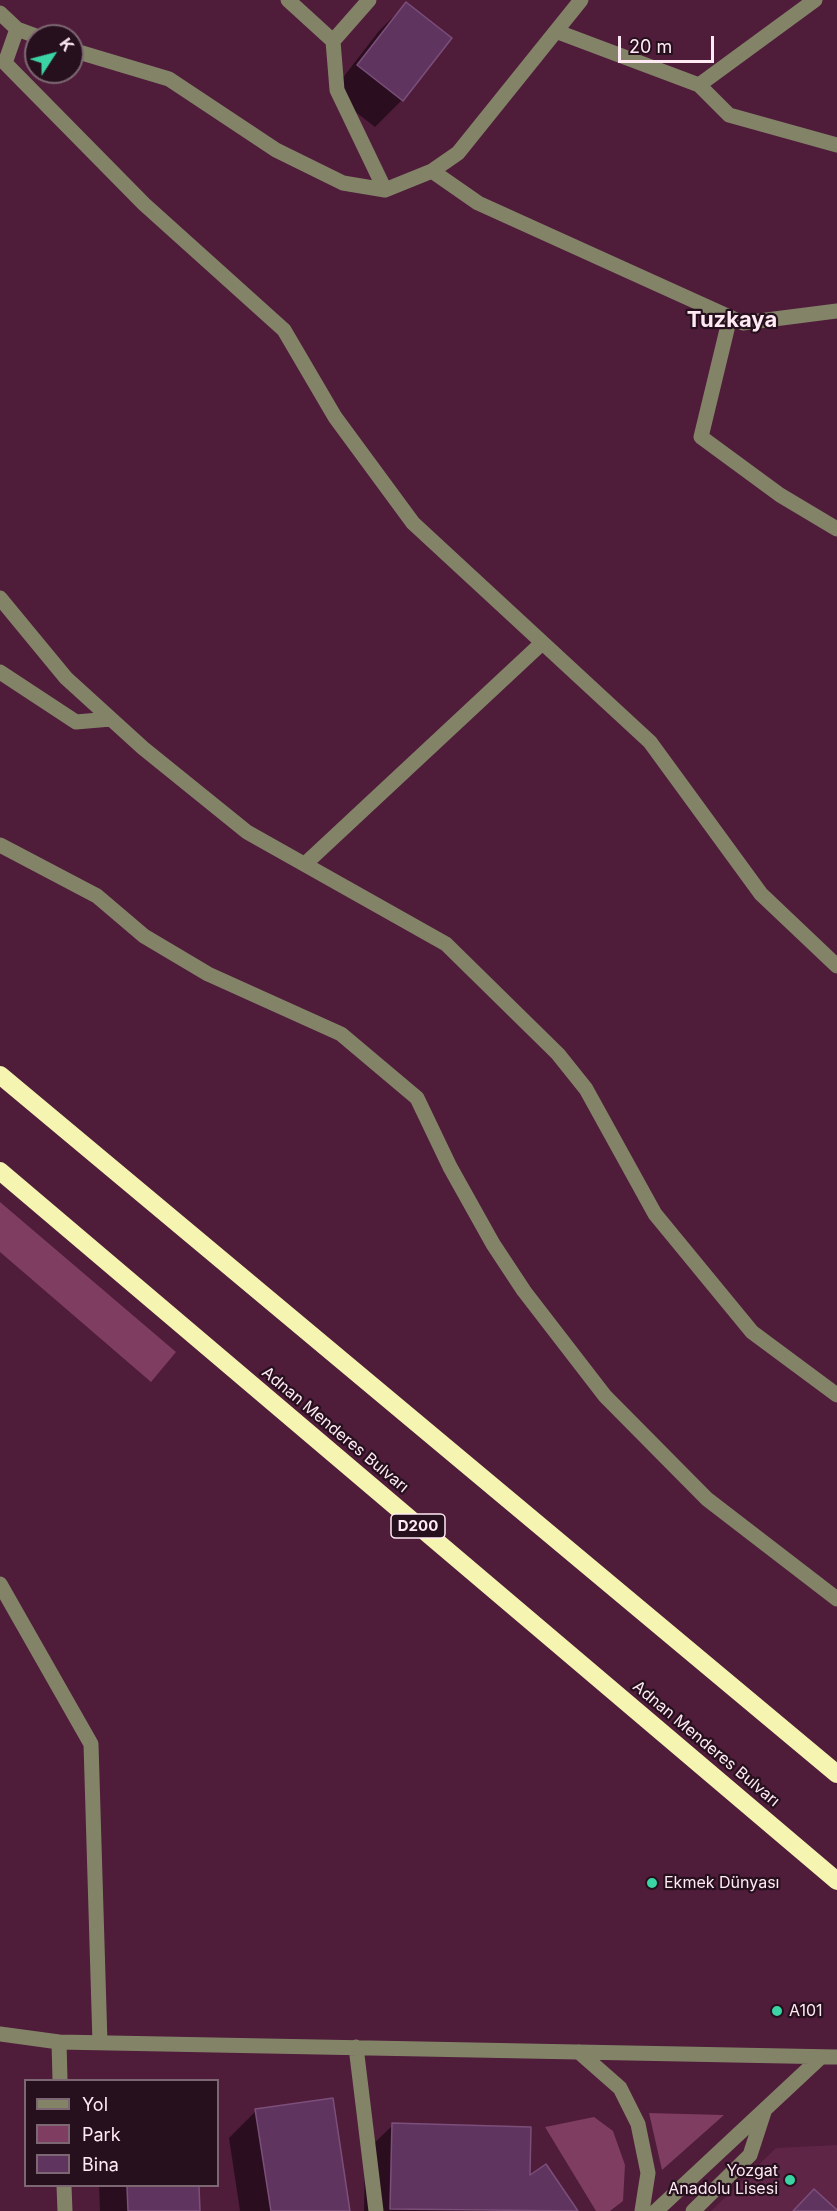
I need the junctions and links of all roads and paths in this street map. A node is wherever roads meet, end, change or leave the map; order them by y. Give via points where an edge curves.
1 (288, 0) edge
2 (369, 0) edge
3 (581, 0) edge
4 (815, 0) edge
5 (0, 13) edge
6 (17, 29) junction
7 (24, 32) edge
8 (558, 32) junction
9 (333, 41) junction
10 (84, 54) edge
11 (699, 85) junction
12 (837, 145) edge
13 (432, 171) junction
14 (385, 190) junction
15 (837, 311) edge
16 (730, 317) junction
17 (837, 529) edge
18 (0, 598) edge
19 (542, 643) junction
20 (0, 672) edge
21 (111, 719) junction
22 (0, 844) edge
23 (305, 864) junction
24 (837, 966) edge
25 (0, 1075) edge
26 (0, 1171) edge
27 (837, 1395) edge
28 (0, 1584) edge
29 (837, 1599) edge
30 (837, 1774) edge
31 (837, 1881) edge
32 (0, 2034) edge
33 (59, 2042) junction
34 (100, 2043) junction
35 (356, 2047) junction
36 (579, 2052) junction
37 (821, 2057) junction
38 (837, 2057) edge
39 (60, 2079) edge
40 (765, 2110) junction
41 (64, 2187) edge
42 (65, 2211) edge
43 (376, 2211) edge
44 (642, 2211) edge
45 (656, 2211) edge
46 (693, 2211) edge

1 - 9 street
2 - 9 street
3 - 8 street
4 - 11 street
5 - 6 street
6 - 7 street
6 - 19 street via 5,63 144,204 284,330 335,417 413,523
8 - 11 street
8 - 13 street via 458,153
9 - 14 street via 336,90
10 - 14 street via 169,79 276,150 343,183
11 - 12 street via 729,115
13 - 14 street
13 - 16 street via 478,203
15 - 16 street via 743,322
16 - 17 street via 701,437 780,495
18 - 21 street via 66,678
19 - 23 street
19 - 24 street via 650,742 761,894
20 - 21 street via 76,722
21 - 23 street via 247,832
22 - 29 street via 97,896 144,936 208,974 340,1034 417,1098 493,1244 605,1396 707,1499
23 - 27 street via 446,944 558,1054 586,1089 655,1214 752,1332
25 - 30 highway
26 - 31 highway, Adnan Menderes Bulvarı / D200
28 - 34 street via 91,1743
32 - 33 street
33 - 34 street
33 - 39 street
34 - 35 street
35 - 36 street
35 - 43 street
36 - 37 street
36 - 44 street via 620,2088 638,2124 648,2173
37 - 38 street
37 - 40 street
40 - 45 street
40 - 46 street via 750,2155
41 - 42 street

